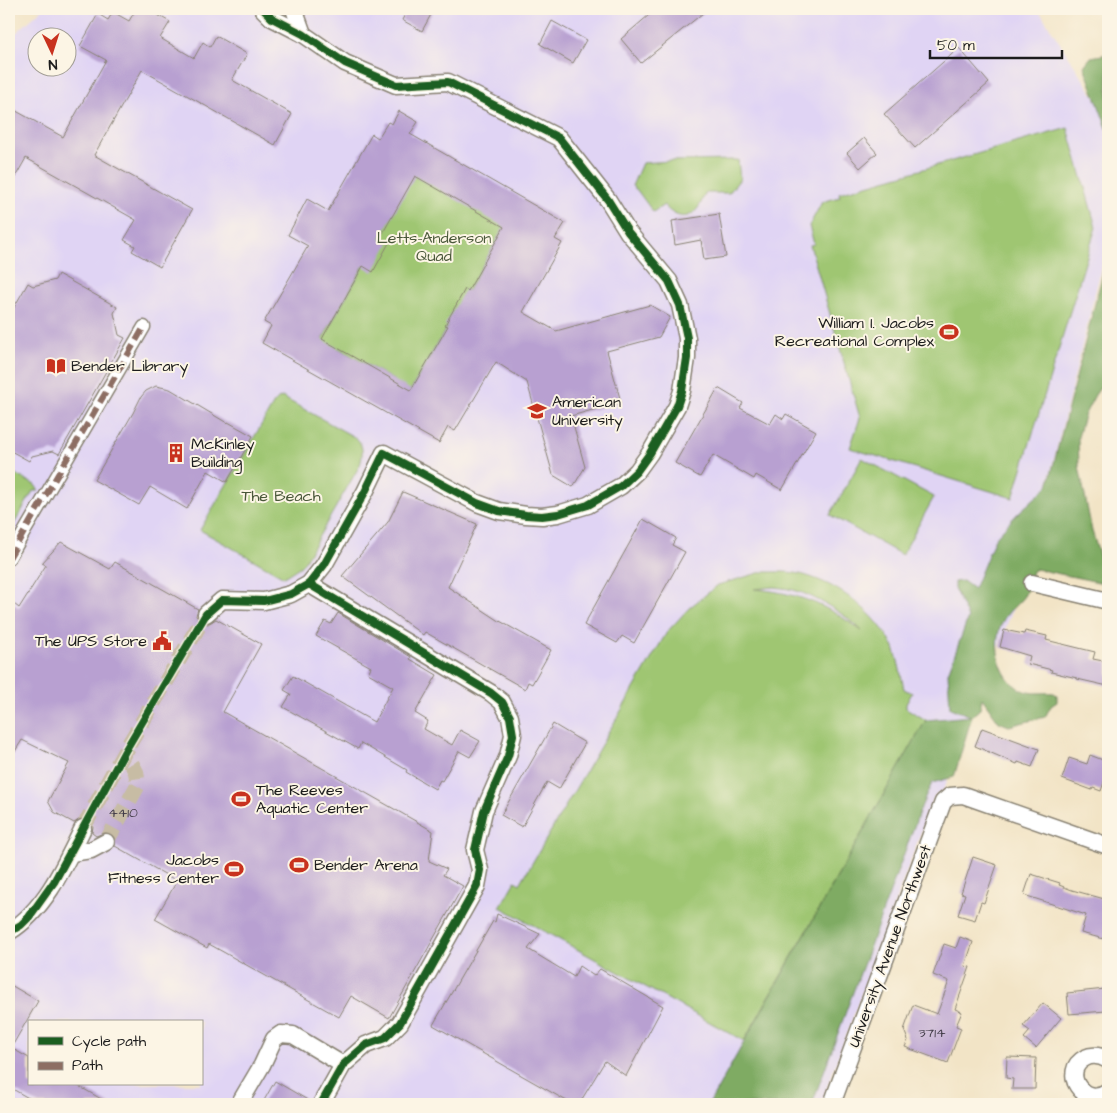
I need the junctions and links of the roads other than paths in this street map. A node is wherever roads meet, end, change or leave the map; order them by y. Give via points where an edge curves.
1 (263, 9) edge
2 (294, 9) edge
3 (303, 34) junction
4 (144, 327) dead end
5 (9, 558) edge
6 (1032, 583) dead end
7 (308, 584) junction
8 (1108, 601) edge
9 (206, 614) tunnel mouth
10 (83, 828) tunnel mouth
11 (106, 842) tunnel mouth
12 (1108, 846) edge
13 (71, 853) junction
14 (9, 932) edge
15 (1108, 1060) edge
16 (343, 1065) junction
17 (1101, 1097) edge
18 (239, 1104) edge
19 (321, 1104) edge
20 (832, 1104) edge

1 - 3 street via 272,18
2 - 3 street
3 - 7 street via 345,63 396,85 448,82 559,138 608,200 628,232 669,280 684,317 687,338 687,358 677,406 650,453 621,486 574,510 542,516 512,514 477,503 384,453 324,565
4 - 5 street
6 - 8 street
7 - 9 street via 291,594 264,601 222,600
7 - 16 street via 491,693 502,702 510,717 513,735 508,756 484,812 475,850 480,870 477,886 400,1023 385,1038 366,1045
10 - 13 street
11 - 13 street via 91,850
12 - 20 street, University Avenue Northwest via 963,794 955,794 943,802
13 - 14 street via 38,906
15 - 17 street via 1089,1056 1075,1070 1079,1089
16 - 18 street via 293,1035 280,1034
16 - 19 street

